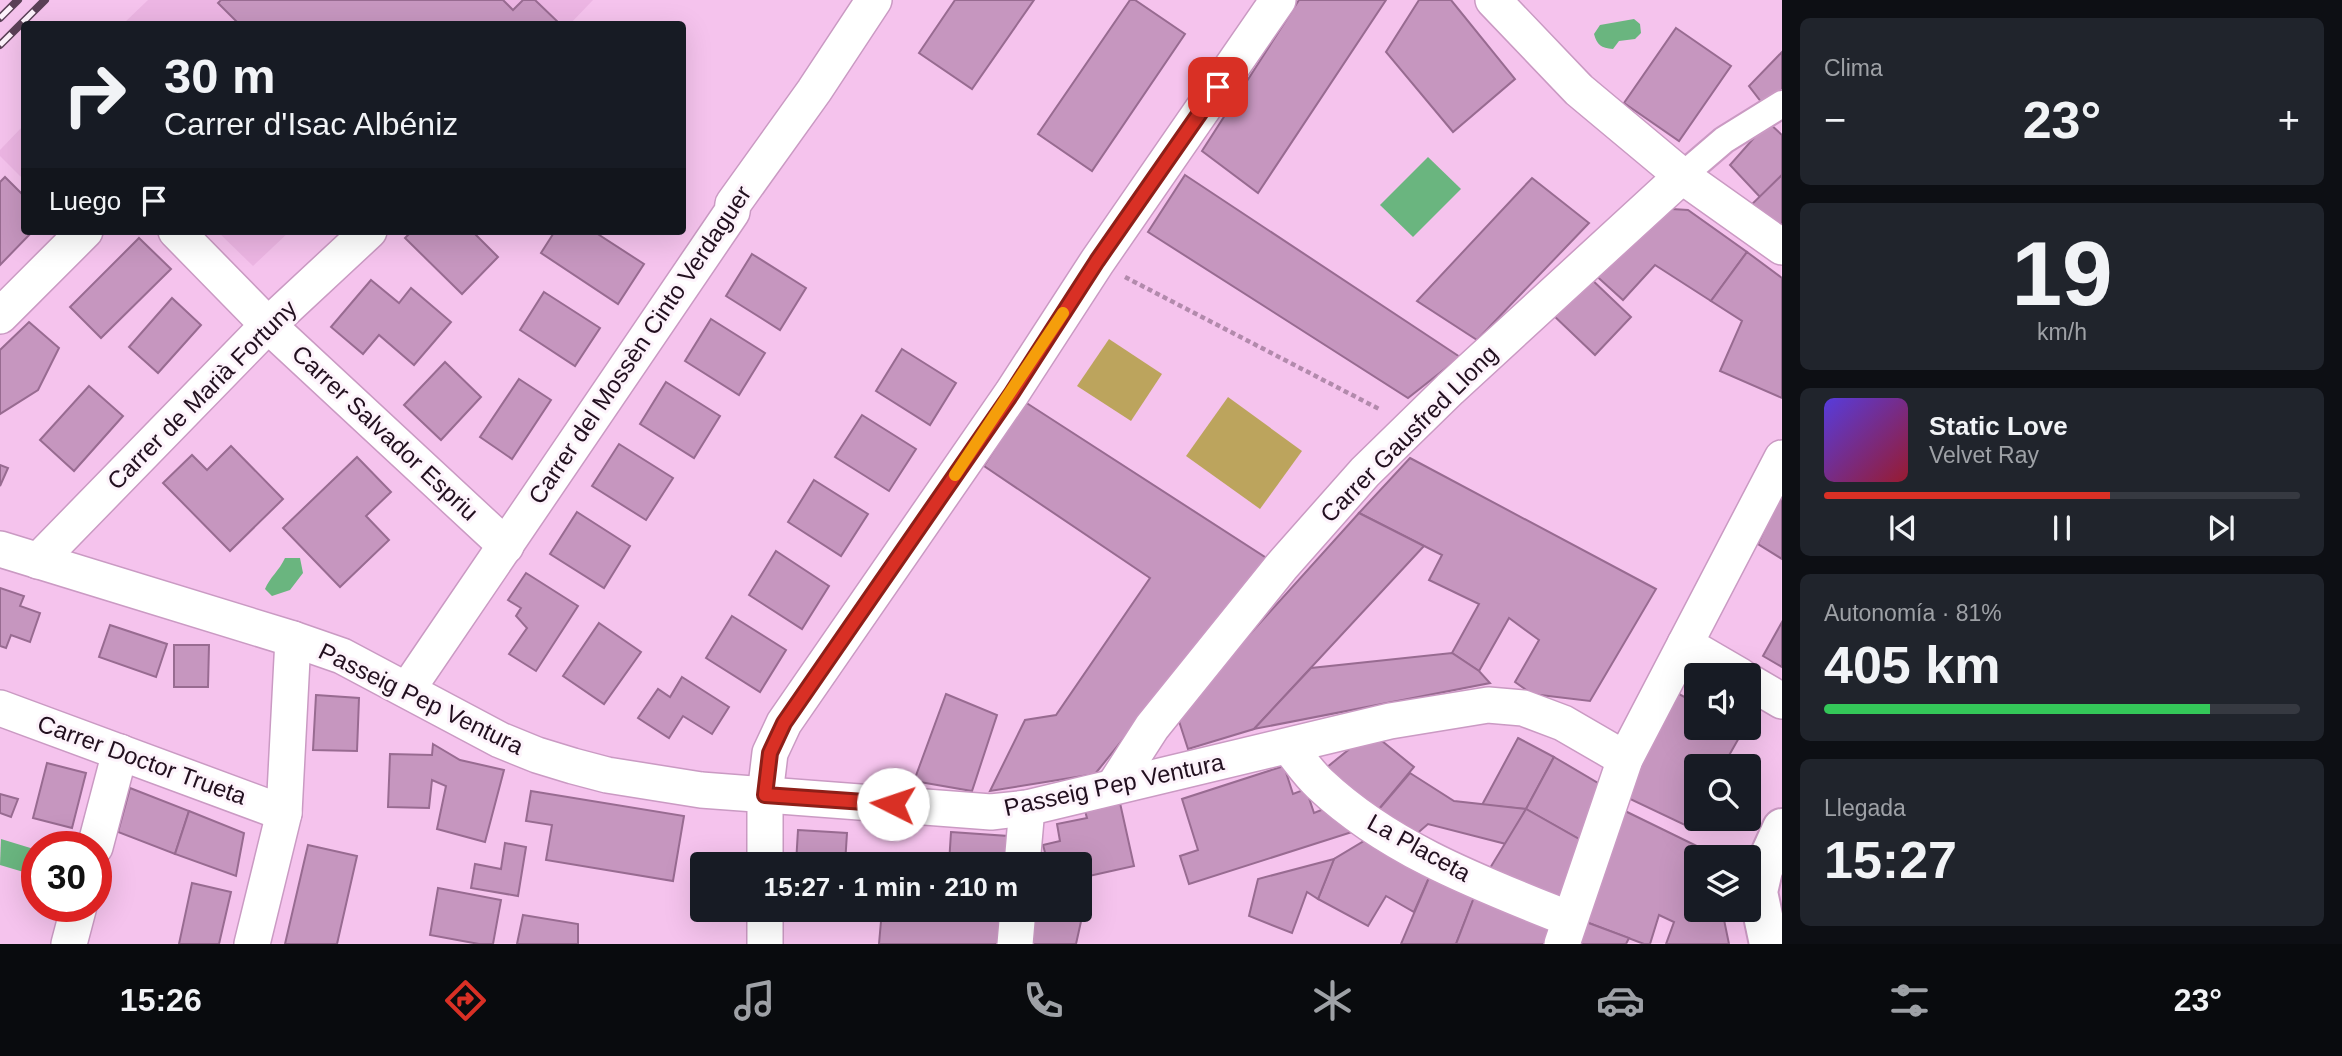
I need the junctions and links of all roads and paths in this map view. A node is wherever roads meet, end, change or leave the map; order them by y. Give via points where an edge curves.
1 (874, 0) edge
2 (1278, 0) edge
3 (1493, 0) edge
4 (1782, 104) edge
5 (1682, 176) junction
6 (81, 235) edge
7 (180, 235) edge
8 (365, 235) edge
9 (1782, 247) edge
10 (1097, 261) junction
11 (0, 316) edge
12 (268, 325) junction
13 (1385, 412) dead end
14 (1782, 458) edge
15 (506, 546) junction
16 (0, 549) edge
17 (38, 561) junction
18 (293, 639) junction
19 (1685, 644) junction
20 (1718, 663) edge
21 (1761, 689) edge
22 (407, 690) junction
23 (1782, 701) edge
24 (0, 708) edge
25 (1289, 747) junction
26 (120, 752) junction
27 (1625, 759) junction
28 (1114, 786) junction
29 (765, 795) junction
30 (1027, 808) junction
31 (284, 813) junction
32 (1782, 828) edge
33 (99, 831) edge
34 (765, 852) edge
35 (1023, 852) edge
36 (75, 922) edge
37 (765, 922) edge
38 (1017, 922) edge
39 (1566, 931) edge
40 (69, 944) edge
41 (252, 944) edge
42 (765, 944) edge
43 (1015, 944) edge
44 (1769, 944) edge

1 - 15 street, Carrer del Mossèn Cinto Verdaguer
2 - 10 street
3 - 5 street via 1579,90
4 - 5 street via 1724,140
5 - 9 street
5 - 28 street, Carrer Gausfred Llong via 1365,472 1281,567 1152,727
6 - 11 street
7 - 12 street, Carrer Salvador Espriu
8 - 12 street, Carrer de Marià Fortuny
10 - 13 path
10 - 29 street via 1012,393 784,723 770,753
12 - 15 street, Carrer Salvador Espriu
12 - 17 street, Carrer de Marià Fortuny
14 - 19 street
15 - 22 street, Carrer del Mossèn Cinto Verdaguer
16 - 17 street, Passeig Pep Ventura
17 - 18 street, Passeig Pep Ventura
18 - 22 street, Passeig Pep Ventura via 342,656
18 - 31 street
19 - 20 street
19 - 27 street
21 - 23 street
22 - 29 street, Passeig Pep Ventura via 537,755 607,775
24 - 26 street, Carrer Doctor Trueta
25 - 27 street, Passeig Pep Ventura via 1390,721 1488,705 1523,708 1563,723
25 - 28 street, Passeig Pep Ventura
25 - 39 street, La Placeta via 1319,783 1365,821
26 - 31 street, Carrer Doctor Trueta
26 - 33 street
27 - 39 street
28 - 30 street, Passeig Pep Ventura
29 - 30 street, Passeig Pep Ventura via 990,812
29 - 34 street
30 - 35 street
31 - 41 street
32 - 44 street via 1758,892
36 - 40 street
37 - 42 street
38 - 43 street

